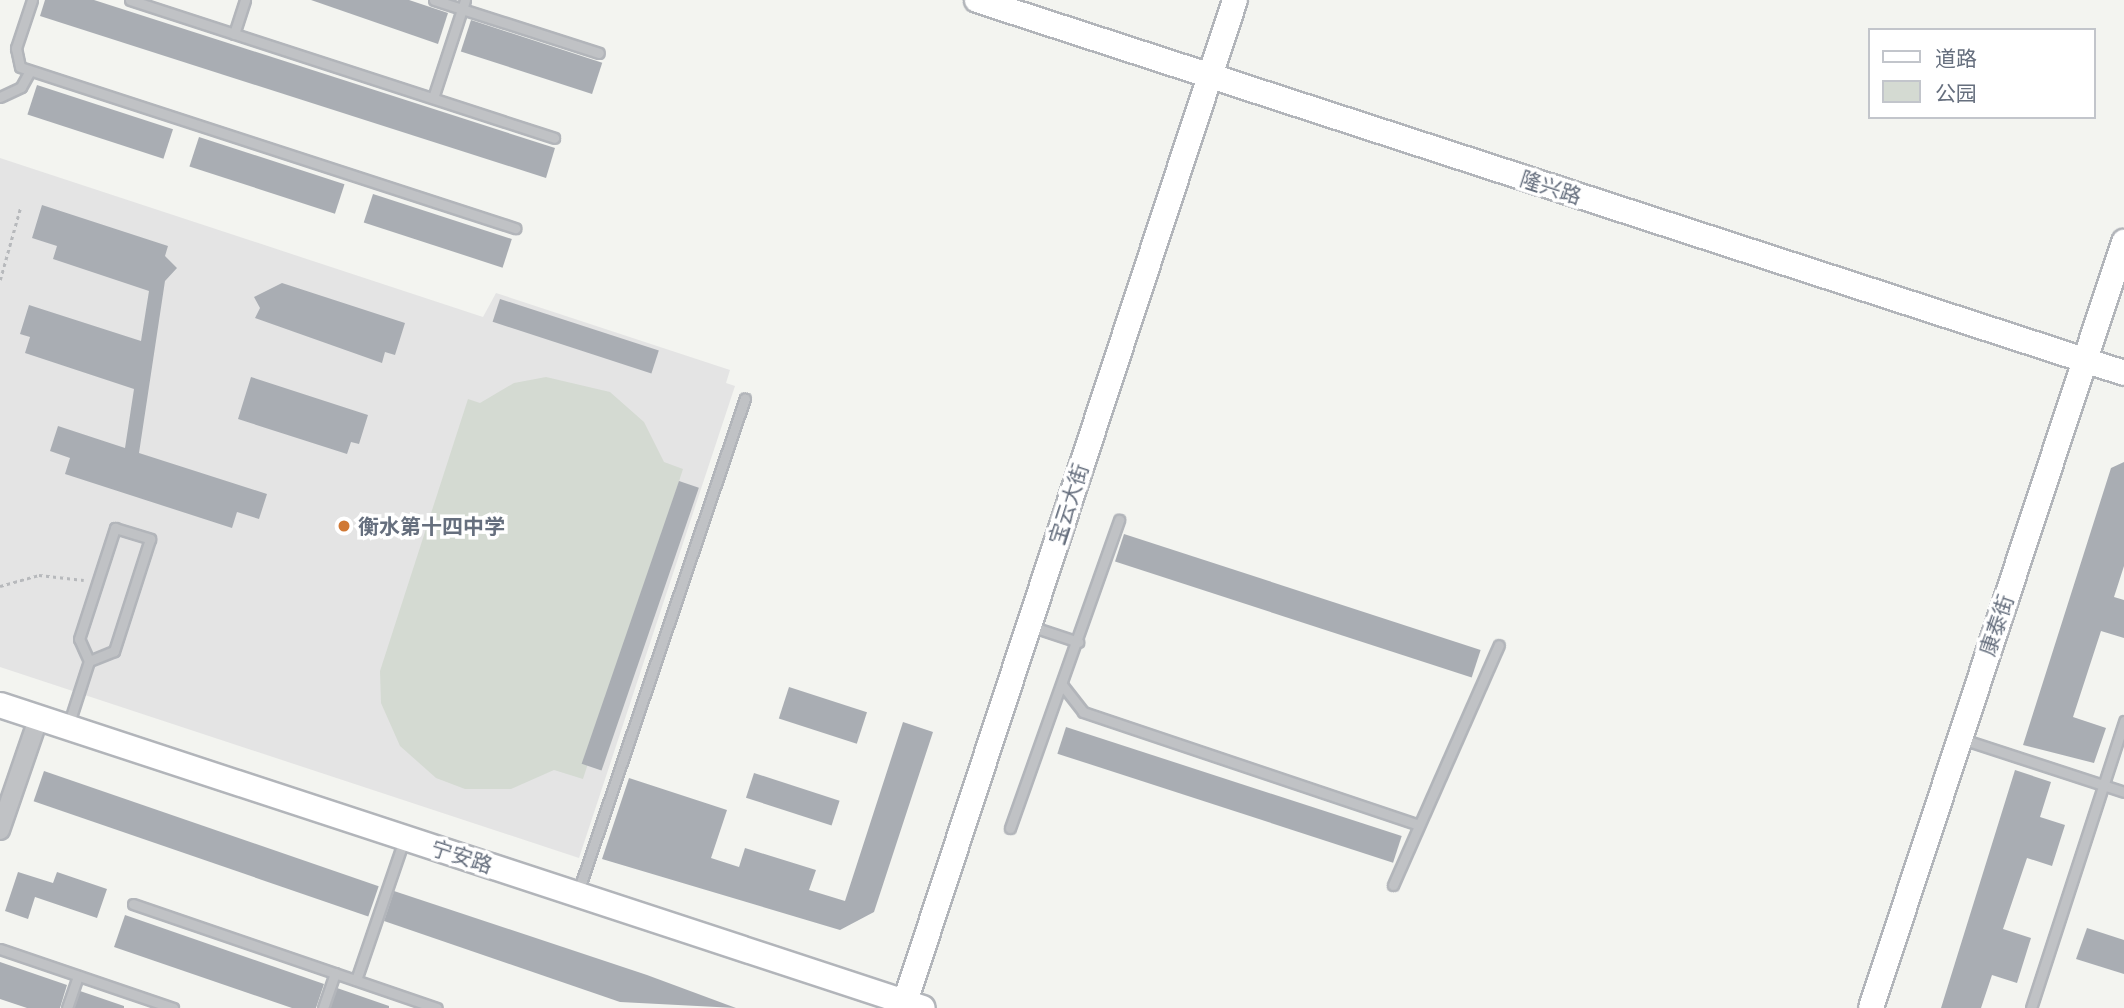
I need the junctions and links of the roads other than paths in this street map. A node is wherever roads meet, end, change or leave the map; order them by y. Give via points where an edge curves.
1 (32, 0) edge
2 (130, 0) edge
3 (245, 0) edge
4 (434, 0) edge
5 (977, 0) edge
6 (1235, 0) edge
7 (464, 4) edge
8 (234, 34) junction
9 (599, 53) dead end
10 (30, 71) junction
11 (1209, 76) junction
12 (0, 97) edge
13 (433, 98) junction
14 (554, 138) dead end
15 (515, 229) dead end
16 (2124, 242) edge
17 (2084, 360) junction
18 (2124, 373) edge
19 (745, 398) dead end
20 (1119, 520) dead end
21 (1028, 625) junction
22 (1078, 642) junction
23 (1499, 645) dead end
24 (89, 661) junction
25 (1063, 686) junction
26 (0, 705) edge
27 (39, 717) junction
28 (2124, 721) edge
29 (68, 727) junction
30 (1958, 738) junction
31 (2103, 785) junction
32 (2124, 792) edge
33 (1419, 825) junction
34 (1010, 828) dead end
35 (0, 830) edge
36 (405, 838) junction
37 (1393, 885) dead end
38 (578, 894) junction
39 (133, 904) dead end
40 (0, 949) edge
41 (335, 973) junction
42 (78, 976) junction
43 (356, 980) junction
44 (911, 1006) edge
45 (67, 1008) edge
46 (173, 1008) edge
47 (323, 1008) edge
48 (437, 1008) edge
49 (1871, 1008) edge
50 (2031, 1008) edge

1 - 10 lane via 16,48 20,67
2 - 8 lane
3 - 8 lane
4 - 7 lane
5 - 11 street, 隆兴路
6 - 11 street, 宝云大街
7 - 9 lane
7 - 13 lane
8 - 13 lane
10 - 12 lane via 21,87
10 - 15 lane
11 - 17 street, 隆兴路
11 - 21 street, 宝云大街
13 - 14 lane
16 - 17 street, 康泰街
17 - 18 street, 隆兴路
17 - 30 street, 康泰街
19 - 38 lane
20 - 22 lane
21 - 22 lane
21 - 44 street, 宝云大街
22 - 25 lane
23 - 33 lane
24 - 24 lane via 79,639 115,528 150,539 114,651
24 - 29 lane
25 - 33 lane via 1083,712
25 - 34 lane
26 - 27 street, 宁安路
27 - 29 street, 宁安路
27 - 35 street
28 - 31 lane
29 - 36 street, 宁安路
30 - 31 lane
30 - 49 street, 康泰街
31 - 32 lane
31 - 50 lane
33 - 37 lane
36 - 38 street, 宁安路
36 - 43 lane
38 - 44 street, 宁安路
39 - 41 lane
40 - 42 lane
41 - 43 lane
41 - 47 lane
42 - 45 lane
42 - 46 lane
43 - 48 lane

